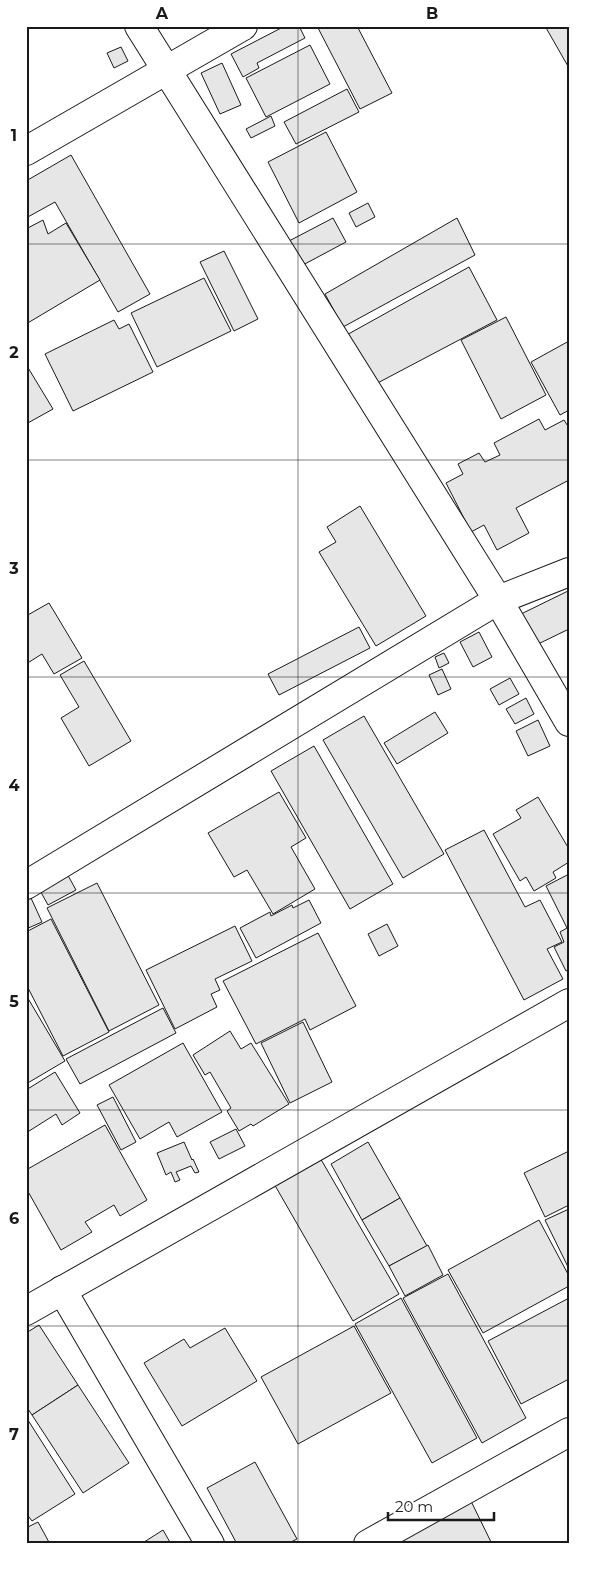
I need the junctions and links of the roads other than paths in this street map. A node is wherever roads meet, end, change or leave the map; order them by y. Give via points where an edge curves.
1 (139, 26) edge
2 (243, 26) edge
3 (166, 71) junction
4 (26, 151) edge
5 (569, 572) edge
6 (498, 600) junction
7 (569, 722) edge
8 (26, 884) edge
9 (569, 1003) edge
10 (62, 1290) junction
11 (26, 1311) edge
12 (569, 1432) edge
13 (210, 1544) edge
14 (368, 1544) edge

1 - 3 street
2 - 3 street
3 - 4 street
3 - 6 street
5 - 6 street
6 - 7 street
6 - 8 street
9 - 10 street
10 - 11 street
10 - 13 street
12 - 14 street

